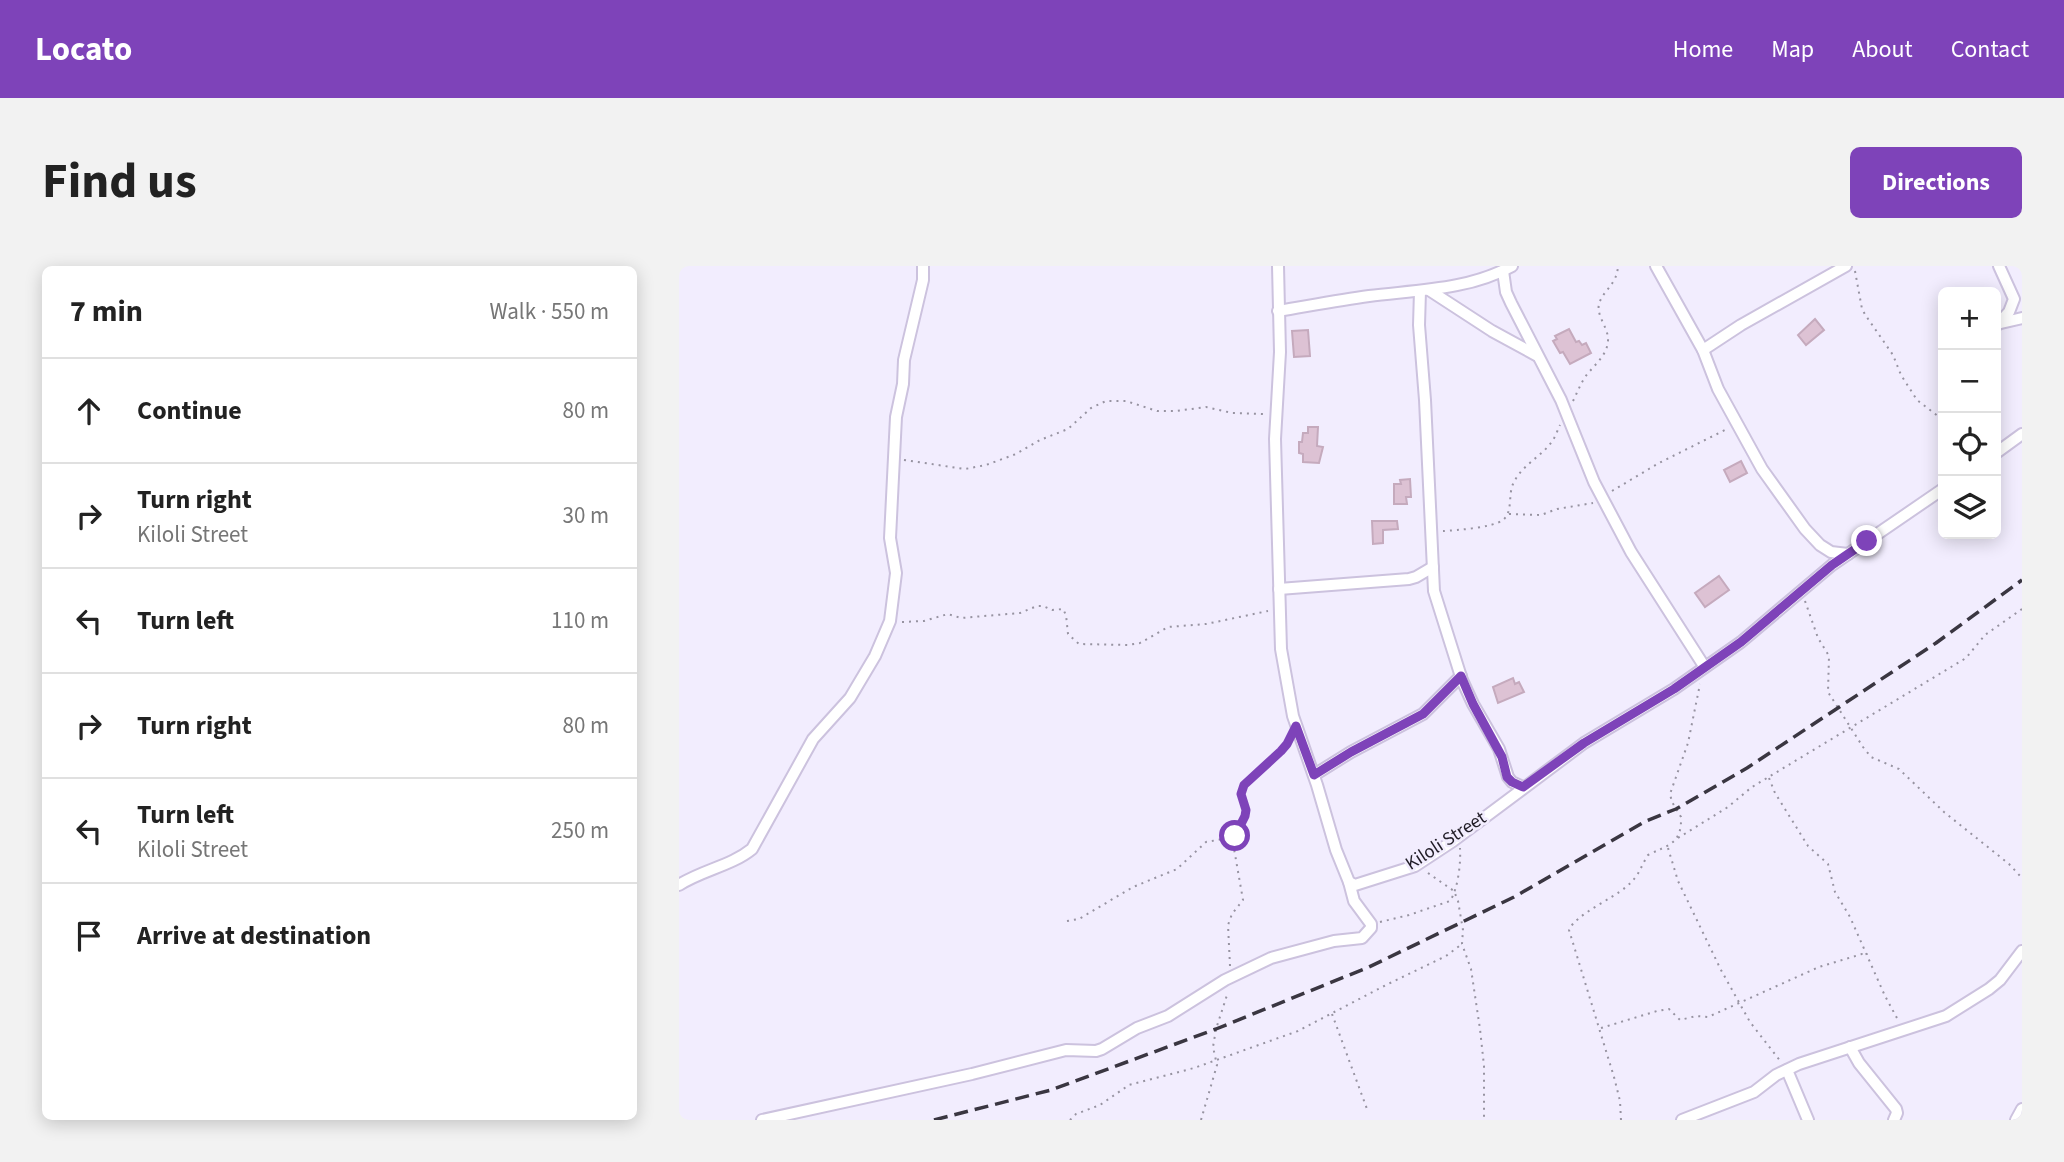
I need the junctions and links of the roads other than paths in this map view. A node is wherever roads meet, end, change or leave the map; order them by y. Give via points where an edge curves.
1 (923, 266) edge
2 (1278, 266) edge
3 (1656, 266) edge
4 (1846, 266) edge
5 (1999, 266) edge
6 (1508, 268) edge
7 (1424, 290) junction
8 (1278, 312) junction
9 (2022, 318) edge
10 (2001, 321) edge
11 (2001, 324) edge
12 (1703, 350) junction
13 (1537, 355) junction
14 (2022, 434) edge
15 (2001, 449) edge
16 (1938, 492) edge
17 (1848, 554) junction
18 (1433, 567) junction
19 (1279, 595) junction
20 (1705, 666) junction
21 (1461, 676) junction
22 (1314, 775) junction
23 (1523, 787) junction
24 (1349, 882) junction
25 (679, 885) edge
26 (2022, 951) edge
27 (1850, 1046) junction
28 (1787, 1070) junction
29 (2022, 1109) edge
30 (762, 1120) edge
31 (1682, 1120) edge
32 (1808, 1120) edge
33 (1894, 1120) edge
34 (2016, 1120) edge

1 - 25 street via 904,360 892,460 890,538 896,573 890,621 850,698 813,739 752,849
2 - 8 street
3 - 12 street
4 - 12 street
5 - 10 street via 2014,299
6 - 7 street via 1477,281
6 - 13 street via 1506,292
7 - 8 street
7 - 13 street
7 - 18 street via 1419,325
8 - 19 street
9 - 11 street
12 - 17 street via 1718,389 1762,469 1825,549
13 - 20 street via 1640,568
14 - 15 street
16 - 17 street, Kiloli Street
17 - 20 street, Kiloli Street
18 - 19 street via 1416,578
18 - 21 street via 1438,607
19 - 22 street via 1282,664 1296,726
20 - 23 street, Kiloli Street
21 - 22 street via 1423,714
21 - 23 street via 1502,757 1507,777
22 - 24 street
23 - 24 street, Kiloli Street via 1415,866 1359,884
24 - 30 street via 1356,906 1371,924 1362,938 1271,958 1096,1051 1066,1050
26 - 27 street via 2000,980 1946,1016
27 - 28 street
27 - 33 street via 1896,1109
28 - 31 street via 1754,1091
28 - 32 street
29 - 34 street

